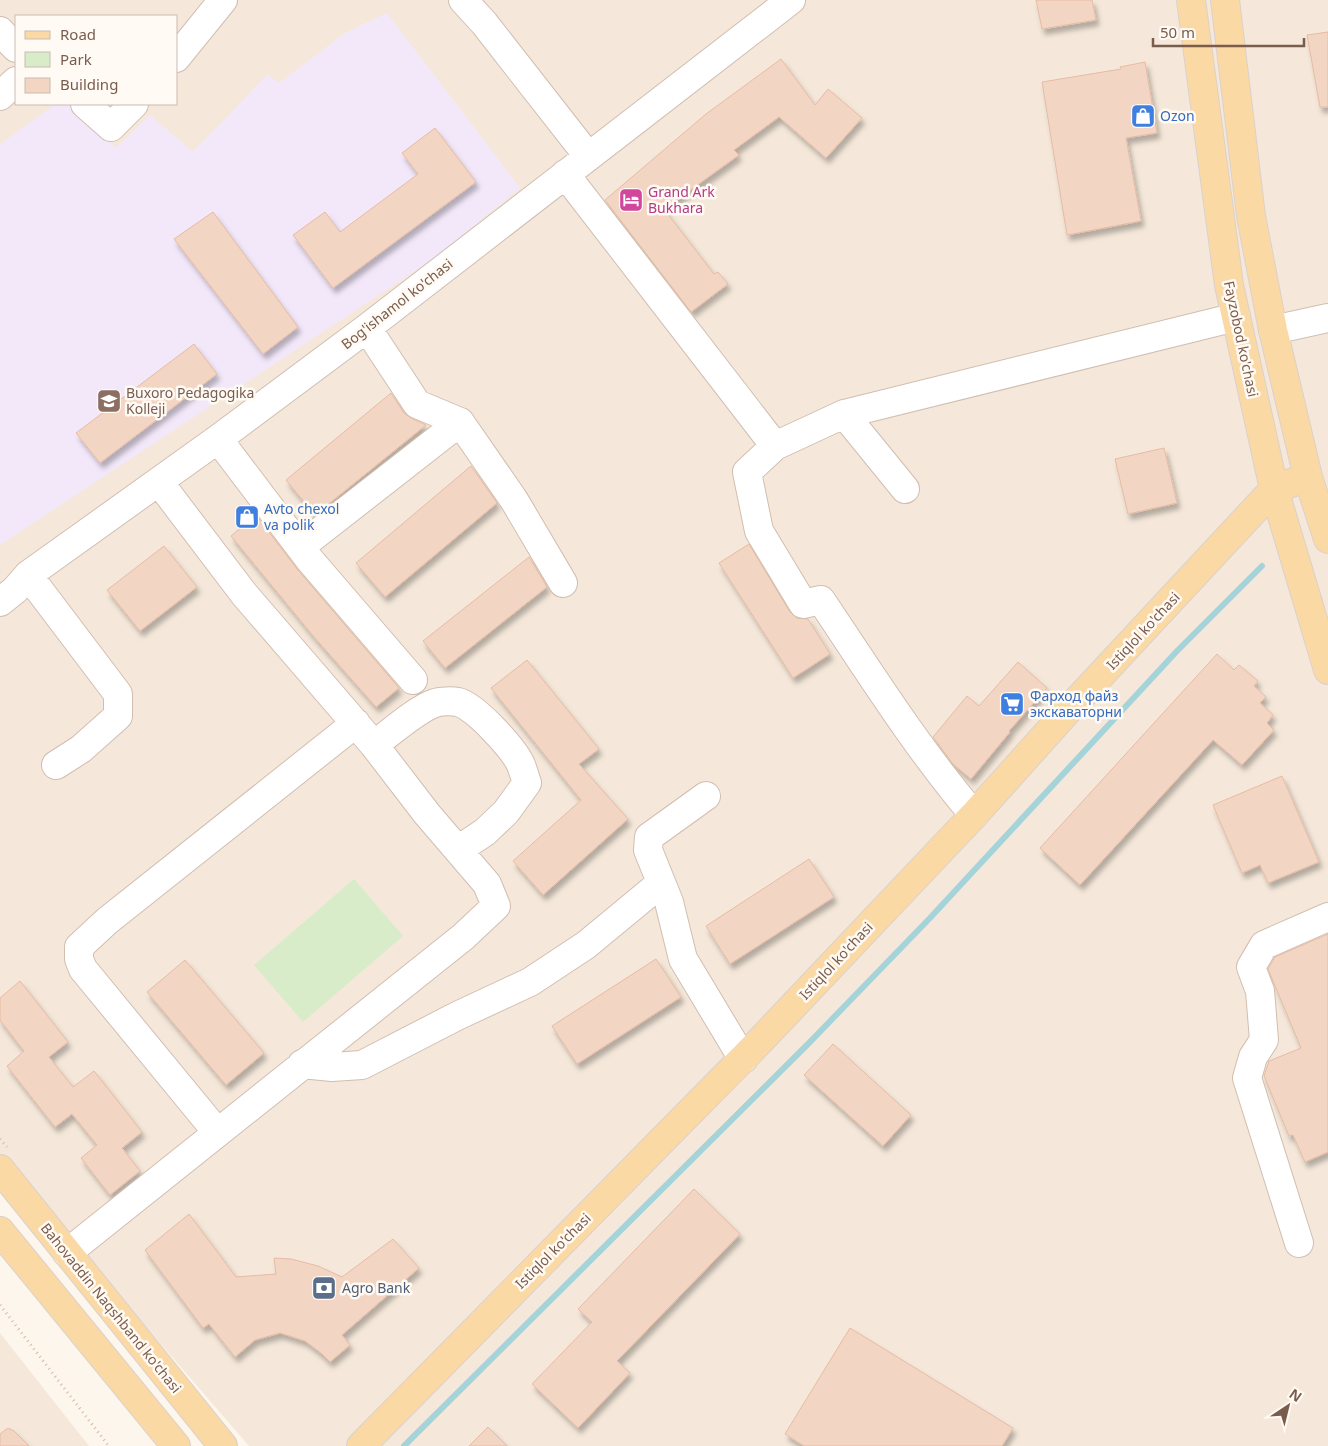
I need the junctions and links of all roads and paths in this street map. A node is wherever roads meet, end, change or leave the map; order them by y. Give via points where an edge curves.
1 (223, 0) edge
2 (463, 0) edge
3 (1191, 0) edge
4 (1225, 0) edge
5 (786, 1) edge
6 (0, 31) edge
7 (15, 47) edge
8 (178, 56) edge
9 (15, 82) edge
10 (0, 96) edge
11 (85, 105) edge
12 (133, 105) edge
13 (588, 156) junction
14 (565, 174) junction
15 (1236, 317) junction
16 (1328, 318) edge
17 (367, 328) junction
18 (1273, 330) junction
19 (844, 414) junction
20 (460, 422) junction
21 (218, 439) junction
22 (775, 446) junction
23 (1308, 477) junction
24 (159, 482) junction
25 (905, 489) dead end
26 (1274, 489) junction
27 (1328, 538) edge
28 (300, 547) junction
29 (563, 583) dead end
30 (11, 584) edge
31 (1328, 670) edge
32 (413, 680) dead end
33 (356, 723) junction
34 (374, 745) junction
35 (56, 765) dead end
36 (706, 796) dead end
37 (974, 815) junction
38 (458, 850) junction
39 (661, 883) junction
40 (1328, 917) edge
41 (743, 1059) junction
42 (302, 1064) junction
43 (217, 1132) junction
44 (0, 1169) edge
45 (0, 1231) edge
46 (1299, 1243) dead end
47 (67, 1253) junction
48 (0, 1305) edge
49 (173, 1444) edge
50 (107, 1446) edge
51 (223, 1446) edge
52 (361, 1446) edge

1 - 8 street
2 - 13 street
3 - 15 main road, Fayzobod ko'chasi
4 - 18 main road via 1251,216
5 - 13 street, Bog'ishamol ko'chasi
6 - 7 street
9 - 10 street
11 - 12 street via 111,127
13 - 14 street, Bog'ishamol ko'chasi
14 - 17 street, Bog'ishamol ko'chasi
14 - 22 street
15 - 19 street
15 - 26 main road, Fayzobod ko'chasi
16 - 18 street
17 - 20 street via 417,404
17 - 21 street, Bog'ishamol ko'chasi
18 - 23 main road
19 - 22 street
19 - 25 street
20 - 28 street
20 - 29 street via 514,500
21 - 24 street, Bog'ishamol ko'chasi
21 - 28 street
22 - 37 street via 747,472 759,531 803,604 821,600 944,780
23 - 26 main road, Istiqlol ko'chasi
23 - 27 main road
24 - 30 street, Bog'ishamol ko'chasi
24 - 33 street via 244,594
26 - 31 main road, Fayzobod ko'chasi
26 - 37 main road, Istiqlol ko'chasi
28 - 32 street
30 - 35 street via 85,648 118,694 118,716 81,750
33 - 34 street
33 - 43 street via 107,921 79,947 83,969
34 - 38 street
34 - 38 street via 436,703 459,702 476,713 504,741 520,763 527,783 506,812 485,832
36 - 39 street via 649,837 648,850
37 - 41 main road, Istiqlol ko'chasi
38 - 42 street via 487,884 496,906 463,937
39 - 41 street via 683,959
39 - 42 street via 586,945 530,982 362,1064 332,1067
40 - 46 street via 1264,945 1251,967 1260,991 1264,1040 1253,1057 1247,1078
41 - 52 main road, Istiqlol ko'chasi
42 - 43 street
43 - 47 street
44 - 47 main road, Bahovaddin Naqshband ko'chasi
45 - 49 main road
47 - 51 main road, Bahovaddin Naqshband ko'chasi
48 - 50 path

